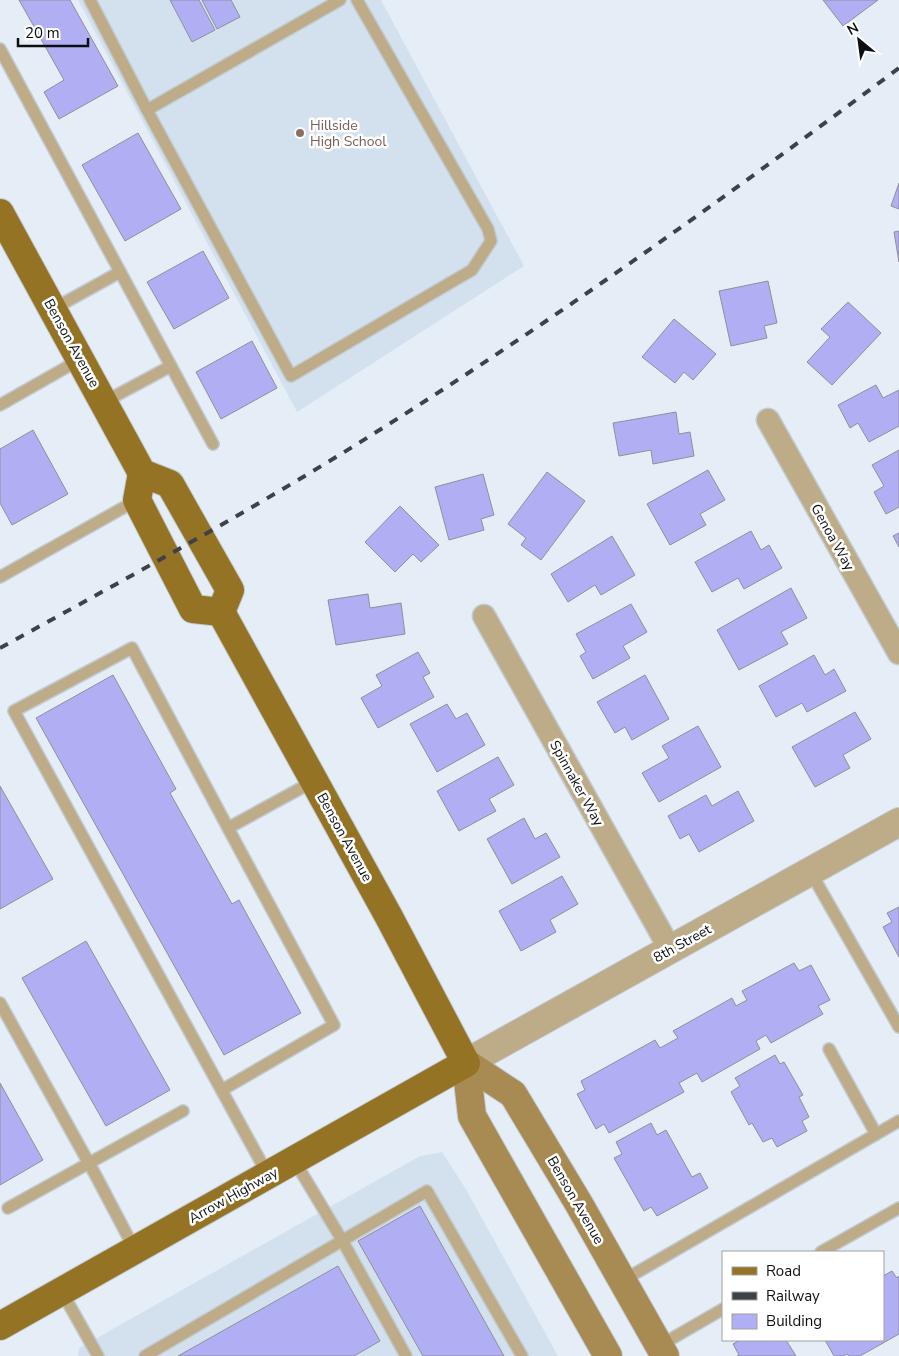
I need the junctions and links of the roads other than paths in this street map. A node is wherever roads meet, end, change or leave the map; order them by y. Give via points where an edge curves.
1 (90, 0) edge
2 (340, 0) edge
3 (357, 0) edge
4 (0, 49) edge
5 (147, 110) junction
6 (0, 213) edge
7 (120, 272) junction
8 (53, 309) junction
9 (81, 359) junction
10 (171, 366) junction
11 (104, 402) junction
12 (0, 406) edge
13 (768, 420) dead end
14 (213, 444) dead end
15 (142, 473) junction
16 (137, 500) junction
17 (0, 577) edge
18 (221, 612) junction
19 (484, 616) dead end
20 (899, 653) edge
21 (314, 781) junction
22 (899, 822) edge
23 (228, 828) junction
24 (810, 872) junction
25 (670, 949) junction
26 (0, 1003) edge
27 (899, 1027) edge
28 (829, 1049) dead end
29 (466, 1063) junction
30 (222, 1090) junction
31 (183, 1111) dead end
32 (899, 1121) edge
33 (876, 1134) junction
34 (294, 1160) junction
35 (89, 1163) junction
36 (268, 1175) junction
37 (8, 1208) dead end
38 (899, 1208) edge
39 (342, 1240) junction
40 (135, 1250) junction
41 (824, 1251) edge
42 (622, 1281) junction
43 (62, 1292) junction
44 (722, 1310) edge
45 (0, 1326) edge
46 (662, 1351) edge
47 (401, 1354) edge
48 (98, 1356) edge
49 (145, 1356) edge
50 (522, 1356) edge
51 (608, 1356) edge

1 - 5 lane
2 - 5 lane
3 - 5 lane via 488,229 491,241 472,270 291,376
4 - 7 lane
6 - 8 main road, Benson Avenue
7 - 8 lane
7 - 10 lane
8 - 9 main road, Benson Avenue
9 - 11 main road, Benson Avenue
9 - 12 lane
10 - 11 lane
10 - 14 lane
11 - 15 main road, Benson Avenue
13 - 20 street, Genoa Way
15 - 16 main road
15 - 18 main road via 170,484 179,499 230,590
16 - 17 lane
16 - 18 main road via 194,609
18 - 21 main road, Benson Avenue
19 - 25 street, Spinnaker Way
21 - 23 lane
21 - 29 main road, Benson Avenue
22 - 24 street, 8th Street
23 - 30 lane via 334,1026
23 - 30 lane via 132,648 14,712
24 - 25 street, 8th Street
24 - 27 lane
25 - 29 street, 8th Street
26 - 35 lane
28 - 33 lane
29 - 34 main road, Arrow Highway
29 - 42 main road, Benson Avenue via 513,1094
29 - 51 main road, Benson Avenue via 472,1116
30 - 36 lane
31 - 35 lane
32 - 33 lane
33 - 42 lane
34 - 36 main road, Arrow Highway
34 - 39 lane
35 - 37 lane
35 - 40 lane
36 - 40 main road, Arrow Highway
38 - 41 lane
39 - 47 lane
39 - 49 lane
39 - 50 lane via 427,1191
40 - 43 main road, Arrow Highway
42 - 46 main road, Benson Avenue
43 - 45 main road, Arrow Highway
43 - 48 lane
44 - 46 lane

